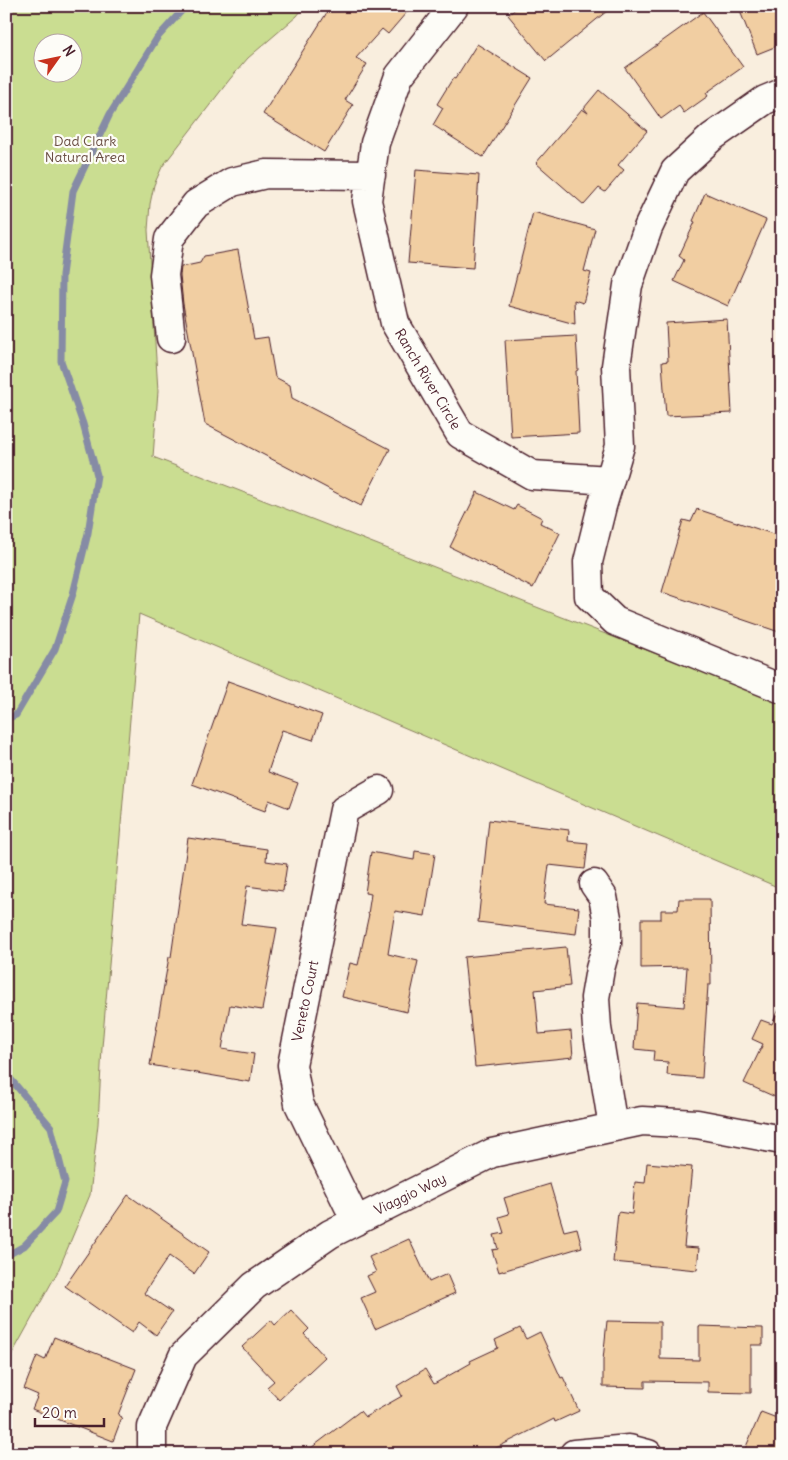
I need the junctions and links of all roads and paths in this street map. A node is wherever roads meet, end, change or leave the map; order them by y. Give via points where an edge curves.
1 (454, 6) edge
2 (782, 93) edge
3 (371, 175) junction
4 (171, 338) dead end
5 (610, 480) junction
6 (782, 689) edge
7 (379, 790) dead end
8 (594, 884) dead end
9 (613, 1127) junction
10 (782, 1140) edge
11 (356, 1221) junction
12 (152, 1454) edge
13 (574, 1454) edge
14 (648, 1454) edge

1 - 3 street, Ranch River Circle via 400,76 375,143
2 - 5 street via 765,100 712,137 675,171 648,228 628,285 616,366 620,446
3 - 4 street via 266,174 232,182 196,204 169,239 164,275
3 - 5 street, Ranch River Circle via 367,202 395,323 460,434 532,475
5 - 6 street via 588,562 589,596 615,621
7 - 11 street, Veneto Court via 344,810 292,1064 300,1104
8 - 9 street via 603,897 607,918 607,944 595,998
9 - 10 street, Viaggio Way via 642,1121 697,1124
9 - 11 street, Viaggio Way via 492,1153
11 - 12 street, Viaggio Way via 330,1234 254,1286 183,1356 152,1427
13 - 14 street via 628,1449

